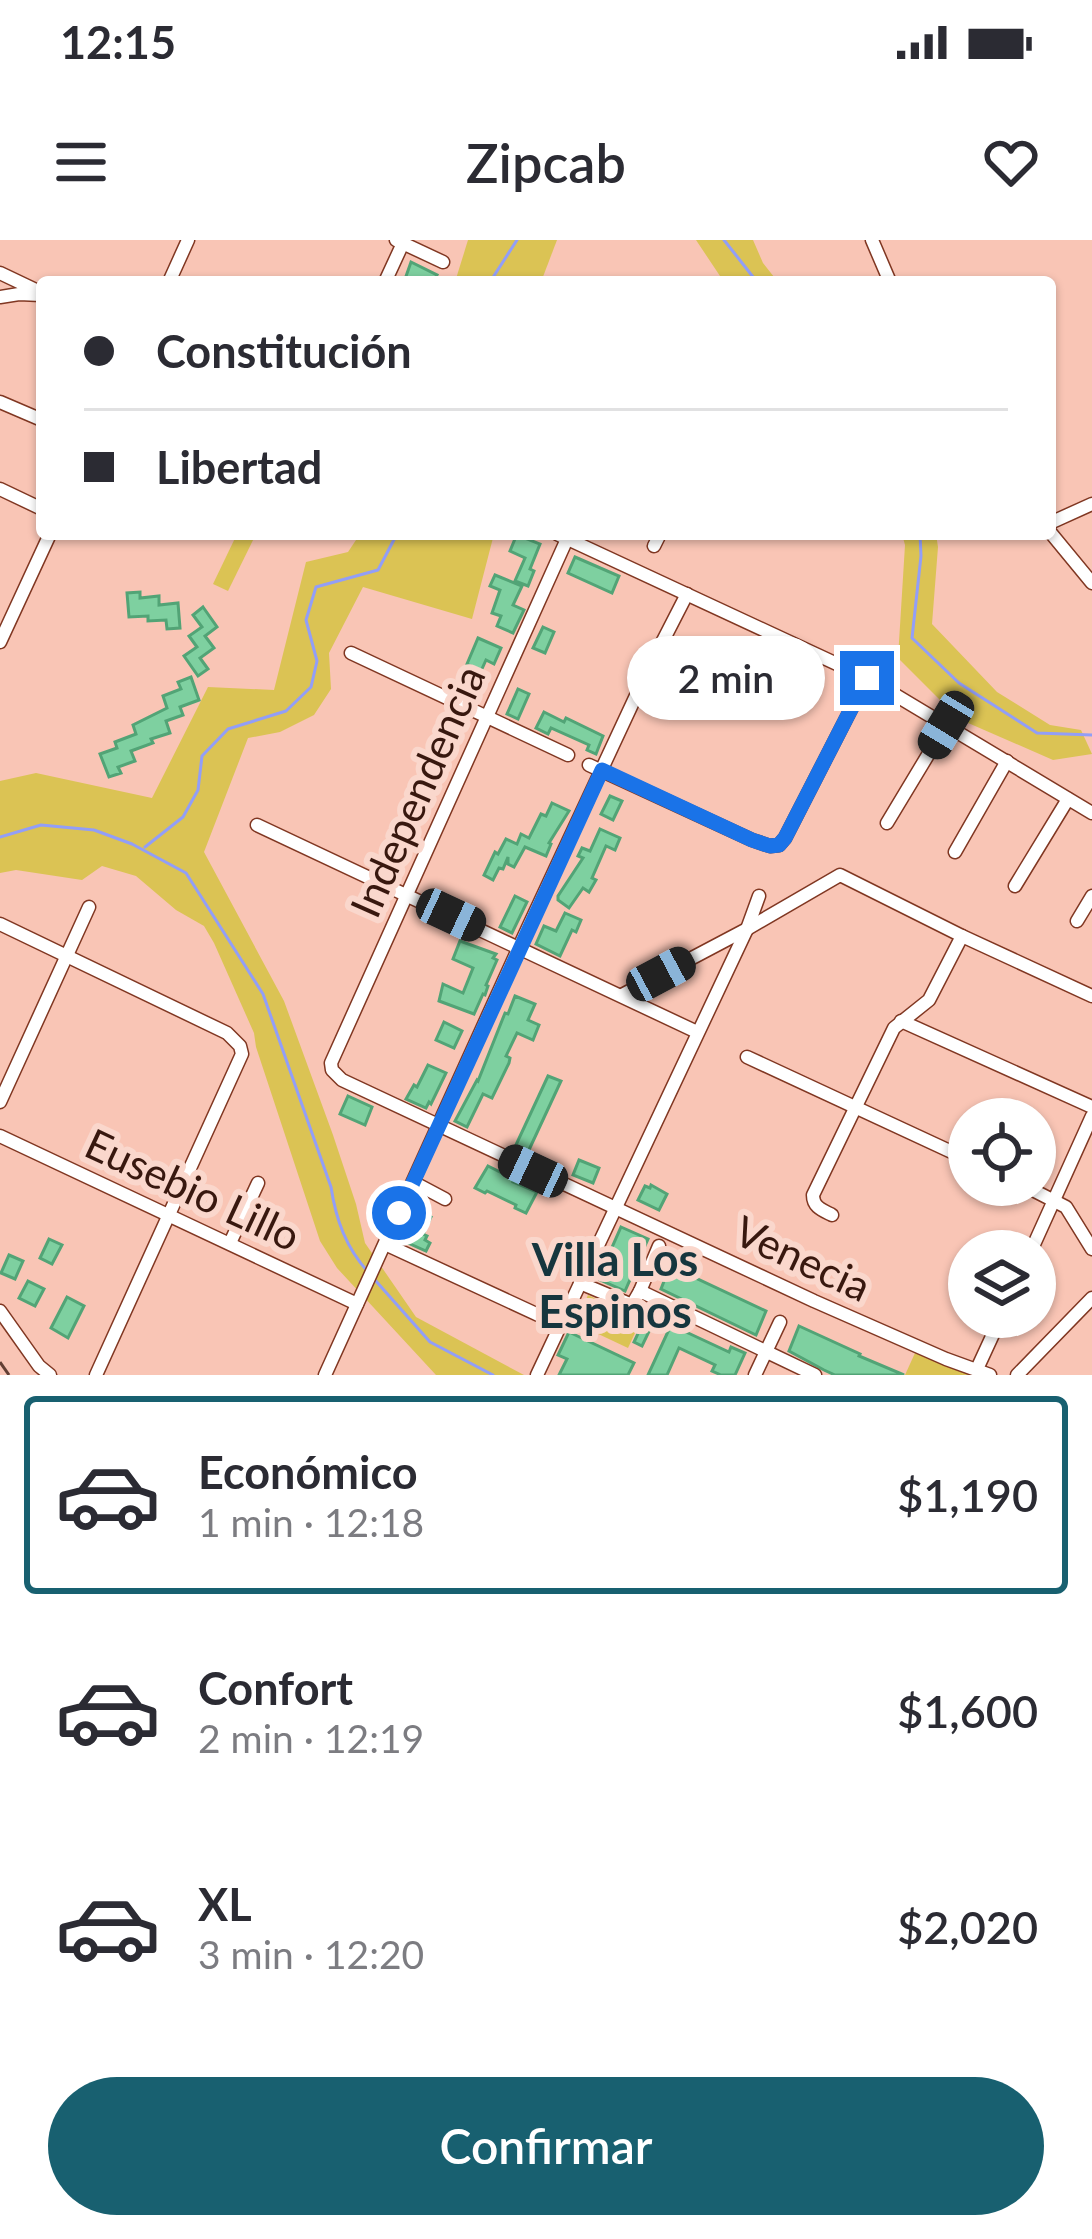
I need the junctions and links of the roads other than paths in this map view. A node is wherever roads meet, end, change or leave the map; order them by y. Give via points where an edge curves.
1 (188, 240) edge
2 (872, 240) edge
3 (399, 241) edge
4 (443, 262) dead end
5 (0, 273) edge
6 (172, 276) edge
7 (387, 276) edge
8 (887, 276) edge
9 (36, 291) edge
10 (36, 294) edge
11 (0, 297) edge
12 (0, 402) edge
13 (36, 417) edge
14 (0, 489) edge
15 (1092, 504) edge
16 (36, 506) edge
17 (1056, 525) edge
18 (1056, 536) edge
19 (47, 540) edge
20 (560, 540) edge
21 (585, 540) edge
22 (1092, 584) edge
23 (687, 594) junction
24 (0, 642) edge
25 (351, 653) dead end
26 (867, 678) junction
27 (487, 715) junction
28 (946, 725) junction
29 (568, 755) dead end
30 (1006, 761) junction
31 (595, 767) junction
32 (1068, 799) junction
33 (1092, 813) edge
34 (887, 823) dead end
35 (257, 825) dead end
36 (955, 852) dead end
37 (1015, 886) dead end
38 (407, 895) junction
39 (759, 896) dead end
40 (1092, 896) edge
41 (89, 907) dead end
42 (1077, 921) dead end
43 (0, 924) edge
44 (747, 929) junction
45 (962, 936) junction
46 (519, 946) junction
47 (68, 957) junction
48 (622, 995) junction
49 (1092, 996) edge
50 (902, 1021) junction
51 (698, 1032) junction
52 (747, 1057) dead end
53 (332, 1070) joint
54 (0, 1102) edge
55 (854, 1108) junction
56 (1092, 1111) edge
57 (438, 1126) junction
58 (0, 1136) edge
59 (948, 1151) edge
60 (413, 1182) junction
61 (258, 1183) dead end
62 (1056, 1194) edge
63 (446, 1199) dead end
64 (1056, 1200) edge
65 (615, 1207) junction
66 (169, 1214) junction
67 (832, 1215) dead end
68 (230, 1243) junction
69 (386, 1244) junction
70 (659, 1246) dead end
71 (1092, 1249) edge
72 (580, 1283) junction
73 (640, 1291) junction
74 (1092, 1298) edge
75 (359, 1300) junction
76 (0, 1310) edge
77 (780, 1322) dead end
78 (560, 1325) junction
79 (995, 1338) edge
80 (766, 1351) junction
81 (984, 1372) edge
82 (50, 1375) edge
83 (96, 1375) edge
84 (325, 1375) edge
85 (537, 1375) edge
86 (754, 1375) edge
87 (815, 1375) edge
88 (1018, 1375) edge

1 - 6 street
2 - 8 street
3 - 4 street
3 - 7 street
5 - 9 street
10 - 11 street
12 - 13 street
14 - 16 street
15 - 17 street
18 - 22 street
19 - 24 street
20 - 27 street, Independencia
21 - 23 street
23 - 26 street
23 - 31 street
25 - 27 street
26 - 28 street
26 - 31 street via 779,845
27 - 29 street
27 - 38 street, Independencia
28 - 30 street
28 - 34 street
30 - 32 street
30 - 36 street
31 - 46 street
32 - 33 street
32 - 37 street
35 - 38 street
38 - 46 street
38 - 53 street, Independencia
39 - 44 street
40 - 42 street
41 - 47 street
43 - 47 street
44 - 45 street via 840,875
44 - 48 street
44 - 51 street
45 - 49 street
45 - 50 street via 929,1000
46 - 48 street
46 - 57 street
47 - 54 street
47 - 66 street via 240,1046 240,1062
48 - 51 street
50 - 55 street
50 - 56 street
51 - 65 street
52 - 55 street
53 - 57 street, Venecia
55 - 59 street
55 - 67 street via 813,1196
56 - 62 street
57 - 60 street
57 - 65 street, Venecia
58 - 66 street, Eusebio Lillo
60 - 63 street
60 - 69 street
61 - 68 street
64 - 71 street
65 - 72 street
65 - 81 street, Venecia
66 - 68 street, Eusebio Lillo
66 - 83 street
68 - 75 street, Eusebio Lillo
69 - 75 street
69 - 78 street
70 - 73 street
72 - 73 street via 632,1305
72 - 78 street
73 - 80 street
74 - 88 street
75 - 84 street
76 - 82 street
77 - 80 street
78 - 85 street
79 - 81 street
80 - 86 street
80 - 87 street

